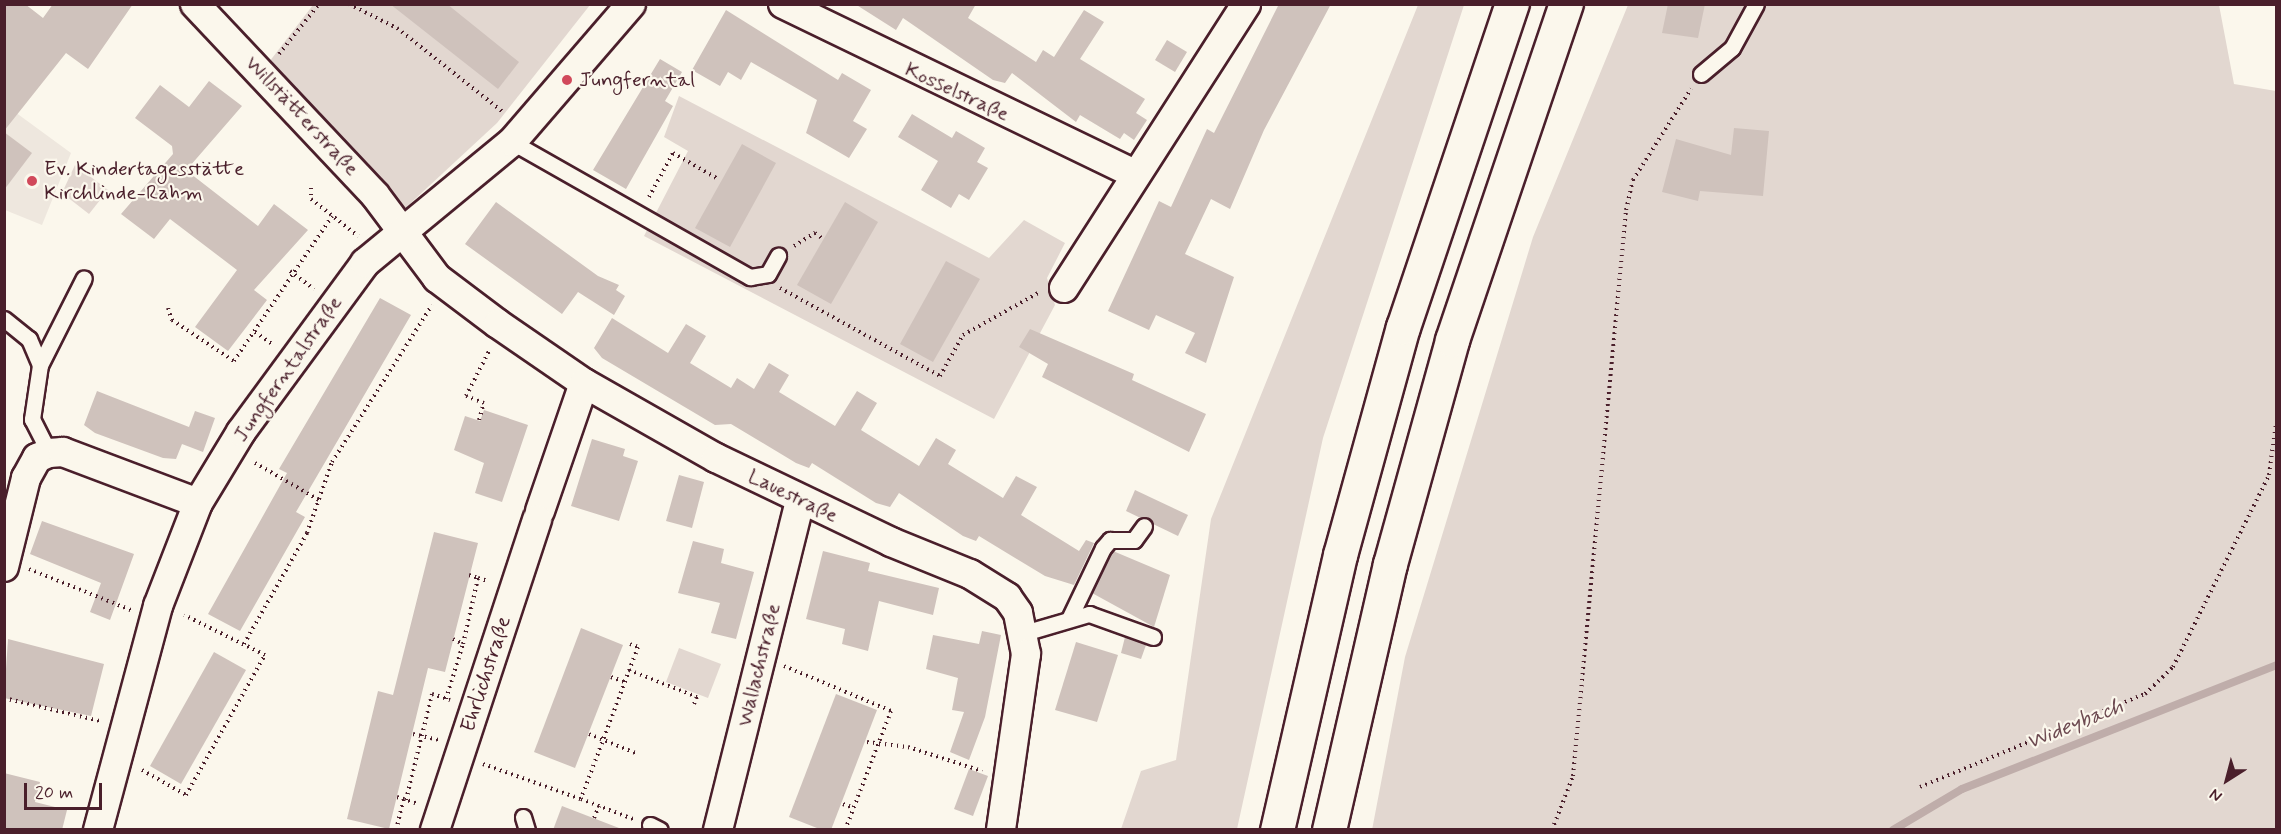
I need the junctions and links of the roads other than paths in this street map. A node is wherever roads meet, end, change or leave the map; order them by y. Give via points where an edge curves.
1 (195, 4) edge
2 (631, 4) edge
3 (783, 4) edge
4 (1246, 4) edge
5 (1512, 4) edge
6 (1566, 4) edge
7 (1756, 4) edge
8 (1701, 74) road end
9 (518, 135) junction
10 (1134, 174) junction
11 (403, 232) junction
12 (778, 256) road end
13 (84, 278) dead end
14 (1064, 288) dead end
15 (4, 319) edge
16 (40, 365) junction
17 (584, 383) junction
18 (49, 453) junction
19 (800, 501) junction
20 (198, 503) junction
21 (1143, 526) dead end
22 (5, 563) edge
23 (1069, 620) junction
24 (1024, 633) junction
25 (1153, 637) dead end
26 (98, 830) edge
27 (435, 830) edge
28 (718, 830) edge
29 (1001, 830) edge
30 (1277, 830) edge
31 (1329, 830) edge

1 - 11 street, Willstätterstraße via 264,73
2 - 9 street, Jungferntalstraße
3 - 10 street, Kosselstraße
4 - 10 street
5 - 30 highway via 1400,338 1311,673
6 - 31 highway via 1452,340 1387,575
7 - 8 lane via 1732,48
9 - 11 street, Jungferntalstraße
9 - 12 lane via 638,216 750,277 768,274
10 - 14 street
11 - 17 street, Lauestraße via 444,283
11 - 20 street, Jungferntalstraße via 378,252 291,359
13 - 16 lane
15 - 16 lane via 29,339
16 - 18 lane via 32,419
17 - 19 street, Lauestraße
17 - 27 street, Ehrlichstraße
18 - 20 street via 63,452
18 - 22 street via 37,458 26,478
19 - 24 street, Lauestraße via 991,584 1018,613
19 - 28 street, Wallachstraße
20 - 26 street, Jungferntalstraße via 155,613
21 - 23 lane via 1134,540 1110,540 1103,548
23 - 24 lane
23 - 25 lane via 1089,614
24 - 29 street, Lauestraße via 1024,679

